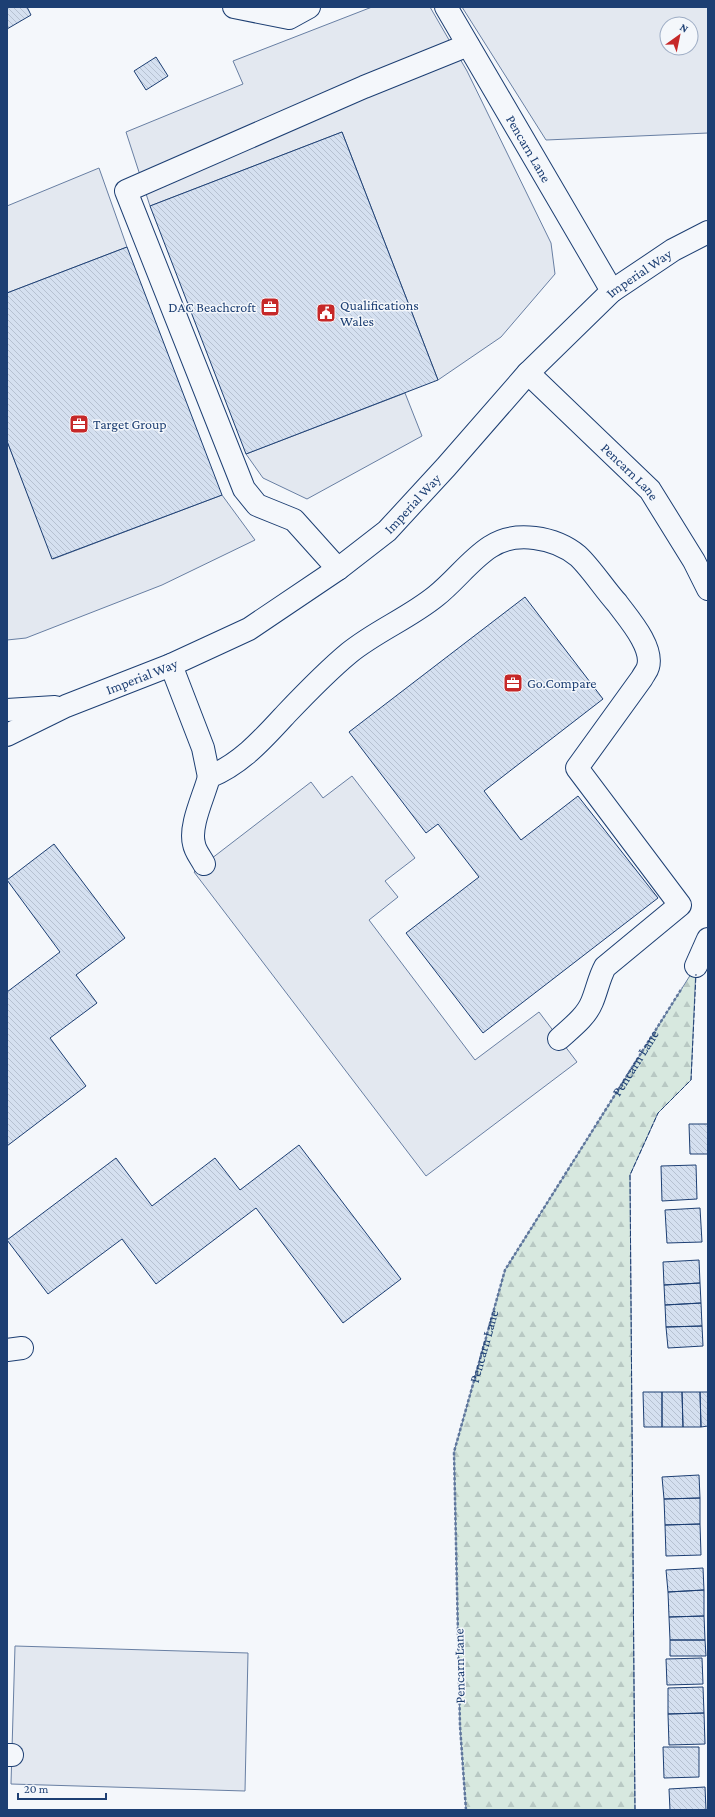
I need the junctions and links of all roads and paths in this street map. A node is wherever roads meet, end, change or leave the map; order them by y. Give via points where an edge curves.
1 (234, 7) edge
2 (309, 7) edge
3 (446, 7) edge
4 (468, 45) junction
5 (708, 232) edge
6 (612, 291) junction
7 (528, 373) junction
8 (338, 569) junction
9 (708, 588) edge
10 (172, 665) junction
11 (66, 706) junction
12 (7, 710) edge
13 (7, 735) edge
14 (209, 777) junction
15 (204, 864) dead end
16 (708, 939) edge
17 (696, 966) joint
18 (559, 1039) dead end
19 (466, 1810) edge

1 - 2 street via 289,18
3 - 4 street, Pencarn Lane
4 - 6 street, Pencarn Lane
4 - 8 street via 364,87 126,191 244,489 257,505 294,520
5 - 6 street, Imperial Way via 673,250
6 - 7 street, Imperial Way
7 - 8 street, Imperial Way via 387,530
7 - 9 street, Pencarn Lane via 650,490
8 - 10 street, Imperial Way via 249,629
10 - 11 street, Imperial Way
10 - 14 street via 203,748
11 - 12 street, Imperial Way
11 - 13 street, Imperial Way
14 - 15 street via 193,834 194,845
14 - 18 street via 224,772 258,744 317,681 349,653 436,596 489,547 502,540 532,538 563,547 578,557 638,630 648,655 648,666 577,768 680,905 605,967 587,1012
16 - 17 street
17 - 19 path, Pencarn Lane via 505,1270 454,1452 460,1726

